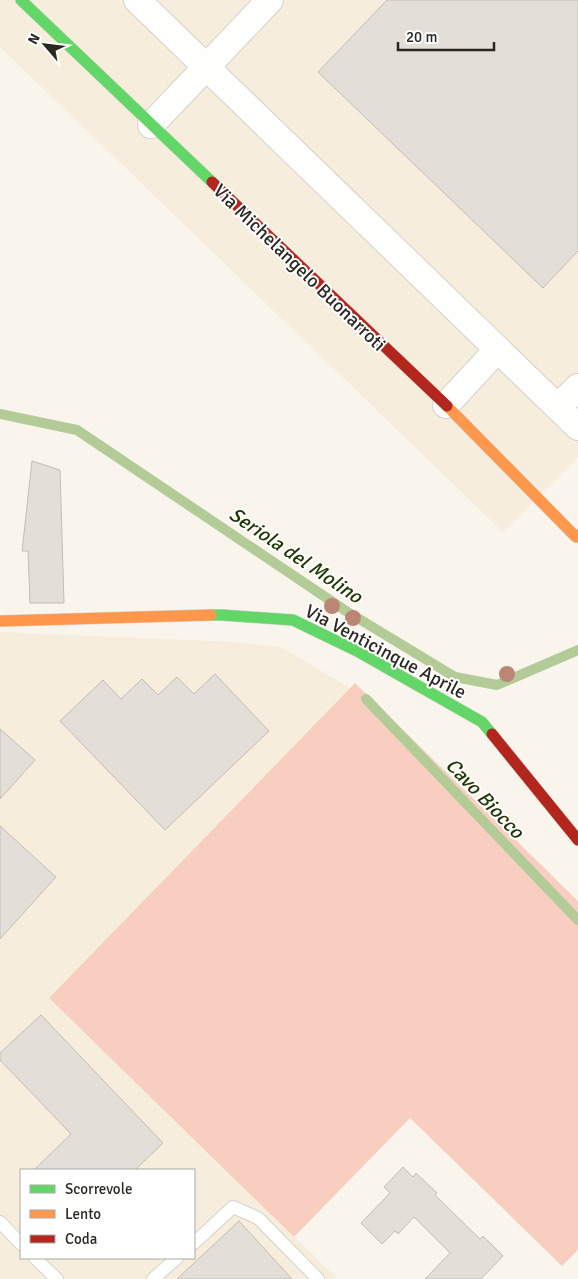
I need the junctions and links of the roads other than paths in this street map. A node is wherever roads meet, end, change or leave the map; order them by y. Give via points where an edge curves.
1 (21, 0) edge
2 (137, 0) edge
3 (270, 0) edge
4 (207, 67) junction
5 (151, 125) junction
6 (498, 349) junction
7 (578, 386) edge
8 (446, 405) junction
9 (558, 407) junction
10 (578, 427) edge
11 (577, 536) edge
12 (0, 621) edge
13 (578, 840) edge
14 (0, 1222) edge
15 (195, 1242) edge
16 (20, 1243) edge
17 (36, 1259) edge
18 (176, 1259) edge
19 (57, 1279) edge
20 (153, 1279) edge
21 (318, 1279) edge

1 - 5 street, Via Michelangelo Buonarroti
2 - 4 street
3 - 4 street
4 - 5 street
4 - 6 street
5 - 8 street, Via Michelangelo Buonarroti
6 - 8 street
6 - 9 street
7 - 9 street
8 - 11 street, Via Michelangelo Buonarroti
9 - 10 street
12 - 13 street, Via Venticinque Aprile via 222,615 293,620 357,651 482,722
14 - 16 lane
15 - 21 lane via 233,1207 258,1218
17 - 19 lane
18 - 20 lane

